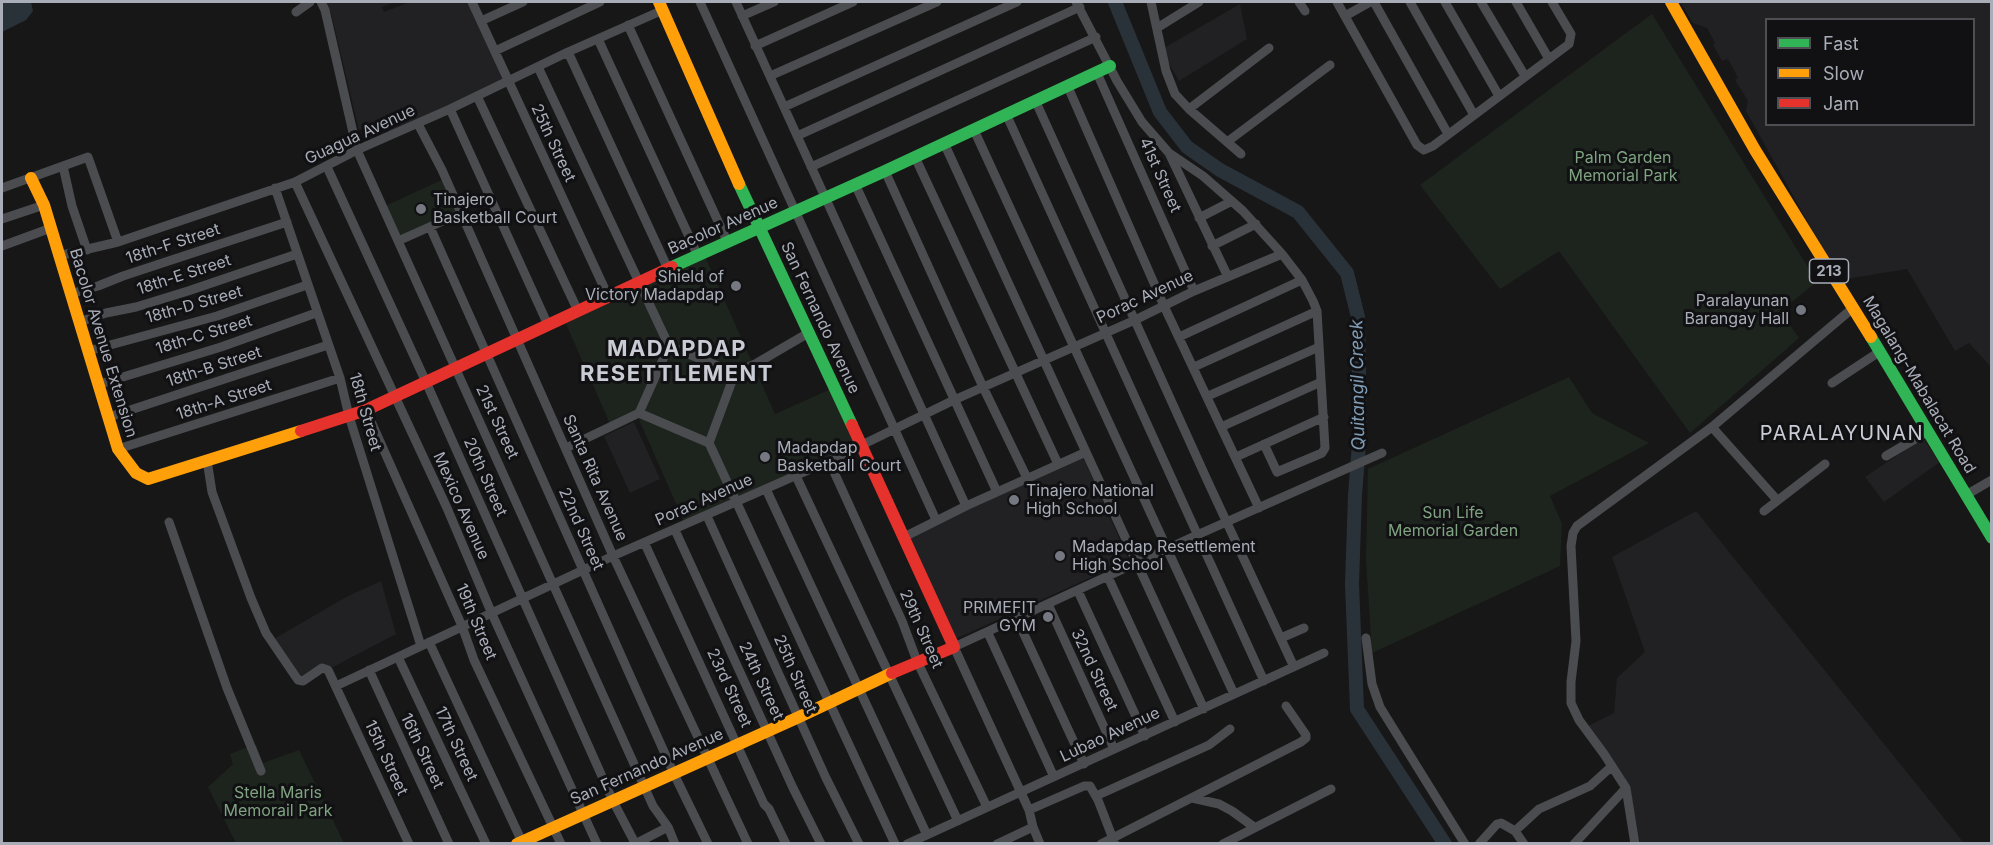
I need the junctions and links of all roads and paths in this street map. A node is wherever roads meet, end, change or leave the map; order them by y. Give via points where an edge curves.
1 (310, 2) edge
2 (321, 2) edge
3 (472, 2) edge
4 (523, 2) edge
5 (600, 2) edge
6 (700, 2) edge
7 (736, 2) edge
8 (774, 2) edge
9 (853, 2) edge
10 (937, 2) edge
11 (1017, 2) edge
12 (1151, 2) edge
13 (1199, 2) edge
14 (1299, 2) edge
15 (1337, 2) edge
16 (1372, 2) edge
17 (1410, 2) edge
18 (1444, 2) edge
19 (1481, 2) edge
20 (1516, 2) edge
21 (1552, 2) edge
22 (1671, 2) edge
23 (1078, 4) edge
24 (661, 6) edge
25 (1305, 11) dead end
26 (296, 12) dead end
27 (742, 16) junction
28 (1345, 16) junction
29 (481, 21) junction
30 (628, 25) junction
31 (1157, 28) junction
32 (1096, 37) junction
33 (598, 39) junction
34 (755, 46) junction
35 (1269, 48) dead end
36 (495, 51) junction
37 (568, 52) junction
38 (1549, 59) junction
39 (1330, 65) dead end
40 (1110, 66) junction
41 (538, 67) junction
42 (1097, 73) junction
43 (770, 76) junction
44 (1525, 76) junction
45 (508, 82) junction
46 (1068, 87) junction
47 (477, 96) junction
48 (1499, 96) junction
49 (1036, 102) junction
50 (784, 107) junction
51 (1189, 109) junction
52 (450, 110) junction
53 (1474, 115) junction
54 (1007, 116) junction
55 (418, 124) junction
56 (974, 130) junction
57 (1448, 134) junction
58 (797, 136) junction
59 (1227, 142) junction
60 (944, 143) junction
61 (357, 150) junction
62 (1169, 153) junction
63 (1241, 154) dead end
64 (915, 157) junction
65 (63, 166) junction
66 (327, 167) junction
67 (811, 167) junction
68 (885, 171) junction
69 (31, 178) junction
70 (295, 182) junction
71 (855, 184) junction
72 (2, 188) edge
73 (275, 188) junction
74 (824, 198) junction
75 (1232, 201) junction
76 (44, 205) junction
77 (795, 212) junction
78 (460, 213) junction
79 (1199, 218) junction
80 (2, 219) edge
81 (287, 222) junction
82 (1256, 224) junction
83 (430, 227) junction
84 (51, 228) junction
85 (759, 229) junction
86 (398, 241) junction
87 (118, 242) junction
88 (728, 243) junction
89 (2, 246) edge
90 (1212, 246) junction
91 (87, 250) junction
92 (297, 254) junction
93 (1282, 254) junction
94 (58, 256) junction
95 (698, 256) junction
96 (668, 269) junction
97 (1227, 277) junction
98 (1302, 280) junction
99 (638, 282) junction
100 (307, 285) junction
101 (1194, 291) junction
102 (70, 294) junction
103 (608, 296) junction
104 (1164, 306) junction
105 (1853, 308) junction
106 (578, 310) junction
107 (1317, 311) junction
108 (316, 313) junction
109 (1135, 320) junction
110 (79, 322) junction
111 (548, 325) junction
112 (810, 332) junction
113 (1105, 332) junction
114 (1179, 337) junction
115 (518, 339) junction
116 (328, 345) junction
117 (669, 346) junction
118 (1074, 347) junction
119 (1319, 347) junction
120 (88, 351) junction
121 (1879, 352) junction
122 (486, 354) junction
123 (1045, 360) junction
124 (1194, 367) junction
125 (456, 369) junction
126 (735, 373) junction
127 (1014, 373) junction
128 (340, 378) junction
129 (426, 382) junction
130 (1321, 382) junction
131 (1832, 383) dead end
132 (99, 384) junction
133 (983, 387) junction
134 (1208, 396) junction
135 (395, 398) junction
136 (954, 400) junction
137 (366, 411) junction
138 (639, 413) junction
139 (923, 415) junction
140 (109, 417) junction
141 (349, 417) junction
142 (1324, 417) junction
143 (1712, 426) junction
144 (1221, 427) junction
145 (894, 428) junction
146 (1927, 432) junction
147 (709, 443) junction
148 (1264, 444) junction
149 (861, 446) junction
150 (566, 448) junction
151 (118, 449) junction
152 (1086, 452) junction
153 (1382, 453) dead end
154 (1886, 456) dead end
155 (1236, 457) junction
156 (207, 460) junction
157 (829, 462) junction
158 (1058, 464) junction
159 (1825, 464) dead end
160 (796, 476) junction
161 (1027, 478) junction
162 (1992, 480) edge
163 (766, 489) junction
164 (997, 492) junction
165 (1966, 495) junction
166 (1777, 500) junction
167 (736, 503) junction
168 (966, 506) junction
169 (1259, 508) junction
170 (1764, 511) dead end
171 (707, 516) junction
172 (936, 520) junction
173 (169, 522) dead end
174 (1228, 522) junction
175 (675, 530) junction
176 (1197, 535) junction
177 (904, 537) junction
178 (1992, 538) edge
179 (645, 544) junction
180 (1166, 550) junction
181 (613, 556) junction
182 (1137, 564) junction
183 (584, 571) junction
184 (1108, 577) junction
185 (553, 584) junction
186 (1078, 591) junction
187 (523, 598) junction
188 (1048, 604) junction
189 (492, 614) junction
190 (1017, 619) junction
191 (462, 626) junction
192 (1304, 628) dead end
193 (988, 633) junction
194 (1281, 638) junction
195 (1366, 638) dead end
196 (425, 644) junction
197 (954, 647) junction
198 (1324, 653) dead end
199 (398, 657) junction
200 (917, 661) junction
201 (1294, 667) junction
202 (369, 670) junction
203 (890, 675) junction
204 (1264, 681) junction
205 (336, 686) junction
206 (859, 688) junction
207 (1234, 694) junction
208 (830, 703) junction
209 (1286, 706) dead end
210 (1204, 709) junction
211 (799, 717) junction
212 (1175, 722) junction
213 (1230, 729) dead end
214 (768, 731) junction
215 (1145, 736) junction
216 (738, 744) junction
217 (1114, 749) junction
218 (707, 758) junction
219 (1084, 764) junction
220 (1612, 766) junction
221 (261, 771) dead end
222 (674, 774) junction
223 (1054, 777) junction
224 (644, 786) junction
225 (1626, 788) junction
226 (1331, 789) dead end
227 (1020, 792) junction
228 (1096, 796) junction
229 (1192, 798) junction
230 (613, 801) junction
231 (987, 807) junction
232 (1029, 810) junction
233 (583, 814) junction
234 (958, 821) junction
235 (668, 827) junction
236 (1033, 827) junction
237 (1254, 827) junction
238 (552, 828) junction
239 (1515, 831) junction
240 (927, 835) junction
241 (1114, 840) edge
242 (409, 843) edge
243 (449, 843) edge
244 (486, 843) edge
245 (521, 843) edge
246 (561, 843) edge
247 (597, 843) edge
248 (635, 843) edge
249 (675, 843) edge
250 (708, 843) edge
251 (748, 843) edge
252 (786, 843) edge
253 (821, 843) edge
254 (858, 843) edge
255 (895, 843) edge
256 (907, 843) edge
257 (997, 843) edge
258 (1040, 843) edge
259 (1101, 843) edge
260 (1223, 843) edge
261 (1465, 843) edge
262 (1479, 843) edge
263 (1524, 843) edge
264 (1574, 843) edge
265 (1635, 843) edge

1 - 26 street
2 - 61 street, 21st Street
3 - 29 street, 25th Street
4 - 29 street
5 - 36 street
6 - 77 street
7 - 27 street
8 - 27 street
9 - 34 street
10 - 43 street
11 - 50 street
12 - 31 street
13 - 31 street
14 - 25 street
15 - 28 street
16 - 28 street
16 - 57 street
17 - 53 street
18 - 48 street
19 - 44 street
20 - 38 street
21 - 38 street via 1571,37 1569,44
22 - 105 main road, Magalang-Mabalacat Road / 213 via 1755,150
23 - 32 street
23 - 58 street
24 - 30 street, Guagua Avenue
24 - 85 main road, San Fernando Avenue
27 - 34 street
28 - 57 street via 1420,148 1427,150
29 - 36 street, 25th Street
30 - 33 street, Guagua Avenue
30 - 88 street
31 - 51 street via 1171,87
32 - 40 street
32 - 67 street
33 - 37 street, Guagua Avenue
33 - 95 street
34 - 43 street
35 - 51 street
36 - 45 street, 25th Street
37 - 41 street, Guagua Avenue
37 - 96 street
38 - 44 street
39 - 59 street
40 - 42 main road, Bacolor Avenue
40 - 62 street via 1136,113
41 - 45 street, Guagua Avenue
41 - 99 street
42 - 46 main road, Bacolor Avenue
42 - 101 street, 41st Street
43 - 50 street
44 - 48 street
45 - 47 street, Guagua Avenue
45 - 103 street, 25th Street
46 - 49 main road, Bacolor Avenue
46 - 104 street
47 - 52 street, Guagua Avenue
47 - 106 street
48 - 53 street
49 - 54 main road, Bacolor Avenue
49 - 109 street
50 - 58 street
51 - 59 street
52 - 55 street, Guagua Avenue
52 - 111 street
53 - 57 street
54 - 56 main road, Bacolor Avenue
54 - 113 street
55 - 61 street, Guagua Avenue
55 - 78 street, Santa Rita Avenue
56 - 60 main road, Bacolor Avenue
56 - 118 street
58 - 67 street
59 - 63 street
60 - 64 main road, Bacolor Avenue
60 - 123 street
61 - 66 street, Guagua Avenue
61 - 86 street, 21st Street
62 - 75 street
62 - 79 street
64 - 68 main road, Bacolor Avenue
64 - 127 street
65 - 69 street
65 - 87 street via 88,157
65 - 91 street
66 - 70 street, Guagua Avenue
66 - 129 street, 20th Street
67 - 74 street
68 - 71 main road, Bacolor Avenue
68 - 133 street
69 - 72 street
69 - 76 main road, Bacolor Avenue Extension
70 - 73 street, Guagua Avenue
70 - 135 street, Mexico Avenue
71 - 74 main road, Bacolor Avenue
71 - 136 street
73 - 81 street, 18th Street
73 - 87 street, Guagua Avenue
74 - 77 main road, Bacolor Avenue
74 - 139 street
75 - 79 street
75 - 82 street
76 - 80 street
76 - 84 main road, Bacolor Avenue Extension
77 - 85 main road, Bacolor Avenue
77 - 145 street
78 - 83 street
78 - 115 street, Santa Rita Avenue
79 - 90 street
81 - 92 street, 18th Street
81 - 102 street, 18th-F Street
82 - 90 street
82 - 93 street
83 - 86 street
83 - 122 street, 22nd Street
84 - 89 street
84 - 94 main road, Bacolor Avenue Extension
85 - 88 main road, Bacolor Avenue
85 - 112 main road, San Fernando Avenue
86 - 125 street, 21st Street
87 - 91 street, Guagua Avenue
88 - 95 main road, Bacolor Avenue
90 - 97 street
91 - 94 street, Guagua Avenue
92 - 100 street, 18th Street
92 - 110 street, 18th-E Street
93 - 97 street, Porac Avenue
93 - 98 street
94 - 102 main road, Bacolor Avenue Extension
95 - 96 main road, Bacolor Avenue
96 - 99 main road, Bacolor Avenue
97 - 101 street, Porac Avenue
98 - 107 street
98 - 114 street
99 - 103 main road, Bacolor Avenue
99 - 117 street
100 - 108 street, 18th Street
100 - 120 street, 18th-D Street via 217,316
101 - 104 street, Porac Avenue
102 - 110 main road, Bacolor Avenue Extension
103 - 106 main road, Bacolor Avenue
104 - 109 street, Porac Avenue
104 - 114 street
105 - 121 main road, Magalang-Mabalacat Road / 213
105 - 143 street
106 - 111 main road, Bacolor Avenue
107 - 119 street
107 - 124 street
108 - 116 street, 18th Street
108 - 132 street, 18th-C Street
109 - 113 street, Porac Avenue
109 - 174 street
110 - 120 main road, Bacolor Avenue Extension
111 - 115 main road, Bacolor Avenue
112 - 126 street
112 - 149 main road, San Fernando Avenue
113 - 118 street, Porac Avenue
113 - 176 street
114 - 124 street
115 - 122 main road, Bacolor Avenue
115 - 150 street, Santa Rita Avenue
116 - 128 street, 18th Street
116 - 140 street, 18th-B Street
117 - 126 street
117 - 138 street
118 - 123 street, Porac Avenue
118 - 180 street
119 - 130 street
119 - 134 street
120 - 132 main road, Bacolor Avenue Extension
121 - 131 street
121 - 146 main road, Magalang-Mabalacat Road / 213
122 - 125 main road, Bacolor Avenue
122 - 183 street, 22nd Street
123 - 127 street, Porac Avenue
123 - 152 street
124 - 134 street
125 - 129 main road, Bacolor Avenue
125 - 185 street, 21st Street
126 - 147 street
127 - 133 street, Porac Avenue
127 - 158 street
128 - 141 street, 18th Street
128 - 151 street, 18th-A Street
129 - 135 main road, Bacolor Avenue
129 - 187 street, 20th Street
130 - 142 street
130 - 144 street
132 - 140 main road, Bacolor Avenue Extension
133 - 136 street, Porac Avenue
133 - 161 street
134 - 144 street
135 - 137 main road, Bacolor Avenue
135 - 189 street, Mexico Avenue
136 - 139 street, Porac Avenue
136 - 164 street
137 - 141 main road, Bacolor Avenue
137 - 191 street, 19th Street
138 - 147 street
138 - 150 street
139 - 145 street, Porac Avenue
139 - 168 street
140 - 151 main road, Bacolor Avenue Extension
141 - 156 main road, Bacolor Avenue Extension
141 - 196 street, 18th Street
142 - 148 street
142 - 148 street via 1322,453 1277,472
143 - 166 street
143 - 220 street via 1577,526 1571,538 1576,641 1571,703
144 - 155 street
145 - 149 street, Porac Avenue
145 - 172 street
146 - 154 street
146 - 165 main road, Magalang-Mabalacat Road / 213
147 - 167 street
148 - 155 street
149 - 157 street, Porac Avenue
149 - 177 main road, San Fernando Avenue
150 - 181 street, Santa Rita Avenue
151 - 156 main road, Bacolor Avenue Extension via 136,473 148,479
152 - 158 street
152 - 182 street
153 - 169 street, San Fernando Avenue
155 - 169 street
156 - 205 street via 212,492 266,633 298,680 325,668
157 - 160 street, Porac Avenue
157 - 200 street, 29th Street
158 - 161 street
159 - 166 street
160 - 163 street, Porac Avenue
160 - 203 street
161 - 164 street
162 - 165 street
163 - 167 street, Porac Avenue
163 - 206 street
164 - 168 street
165 - 178 main road, Magalang-Mabalacat Road / 213
166 - 170 street
167 - 171 street, Porac Avenue
167 - 208 street
168 - 172 street
169 - 174 street, San Fernando Avenue
171 - 175 street, Porac Avenue
171 - 211 street, 25th Street
172 - 177 street
173 - 221 street via 227,688
174 - 176 street, San Fernando Avenue
174 - 194 street
175 - 179 street, Porac Avenue
175 - 214 street, 24th Street
176 - 180 street, San Fernando Avenue
176 - 204 street
177 - 197 main road, San Fernando Avenue
179 - 181 street, Porac Avenue
179 - 216 street, 23rd Street
180 - 182 street, San Fernando Avenue
180 - 207 street
181 - 183 street, Porac Avenue
181 - 218 street, Santa Rita Avenue
182 - 184 street, San Fernando Avenue
182 - 210 street
183 - 185 street, Porac Avenue
183 - 222 street, 22nd Street
184 - 186 street, San Fernando Avenue
184 - 212 street
185 - 187 street, Porac Avenue
185 - 224 street, 21st Street
186 - 188 street, San Fernando Avenue
186 - 215 street
187 - 189 street, Porac Avenue
187 - 230 street, 20th Street
188 - 190 street, San Fernando Avenue
188 - 217 street, 32nd Street
189 - 191 street, Porac Avenue
189 - 233 street, Mexico Avenue
190 - 193 street, San Fernando Avenue
190 - 219 street
191 - 196 street, Porac Avenue
191 - 238 street, 19th Street
192 - 194 street
193 - 197 street, San Fernando Avenue
193 - 223 street
194 - 201 street
195 - 261 street via 1372,684 1380,707
196 - 199 street, Porac Avenue
196 - 245 street, 18th Street
197 - 200 main road, San Fernando Avenue
197 - 227 street, San Fernando Avenue
198 - 201 street, Lubao Avenue
199 - 202 street, Porac Avenue
199 - 244 street, 17th Street
200 - 203 main road, San Fernando Avenue
200 - 231 street, 29th Street
201 - 204 street, Lubao Avenue
202 - 205 street, Porac Avenue
202 - 243 street, 16th Street
203 - 206 main road, San Fernando Avenue
203 - 234 street
204 - 207 street, Lubao Avenue
205 - 242 street, 15th Street
206 - 208 main road, San Fernando Avenue
206 - 240 street
207 - 210 street, Lubao Avenue
208 - 211 main road, San Fernando Avenue
208 - 255 street
209 - 229 street via 1306,738
210 - 212 street, Lubao Avenue
211 - 214 main road, San Fernando Avenue
211 - 254 street, 25th Street
212 - 215 street, Lubao Avenue
213 - 228 street via 1209,745
214 - 216 main road, San Fernando Avenue
214 - 253 street, 24th Street
215 - 217 street, Lubao Avenue
216 - 218 main road, San Fernando Avenue
216 - 252 street, 23rd Street
217 - 219 street, Lubao Avenue
218 - 222 main road, San Fernando Avenue
218 - 251 street, Santa Rita Avenue
219 - 223 street, Lubao Avenue
220 - 225 street
220 - 239 street via 1590,786 1539,809
222 - 224 main road, San Fernando Avenue
222 - 250 street, 22nd Street
223 - 227 street, Lubao Avenue
224 - 230 main road, San Fernando Avenue
224 - 235 street, 21st Street via 652,806
225 - 264 street
225 - 265 street
226 - 237 street
227 - 231 street, Lubao Avenue
227 - 232 street, San Fernando Avenue
228 - 232 street via 1090,786 1084,786
228 - 241 street
229 - 237 street via 1219,804
229 - 241 street
230 - 233 main road, San Fernando Avenue
230 - 248 street, 20th Street
231 - 234 street, Lubao Avenue
232 - 236 street, San Fernando Avenue
233 - 238 main road, San Fernando Avenue
233 - 247 street, Mexico Avenue
234 - 240 street, Lubao Avenue
235 - 248 street
235 - 249 street, 21st Street
236 - 257 street
236 - 258 street, San Fernando Avenue
237 - 260 street
238 - 245 main road, San Fernando Avenue
238 - 246 street, 19th Street
239 - 262 street via 1497,824
239 - 263 street
240 - 256 street, Lubao Avenue
241 - 259 street

